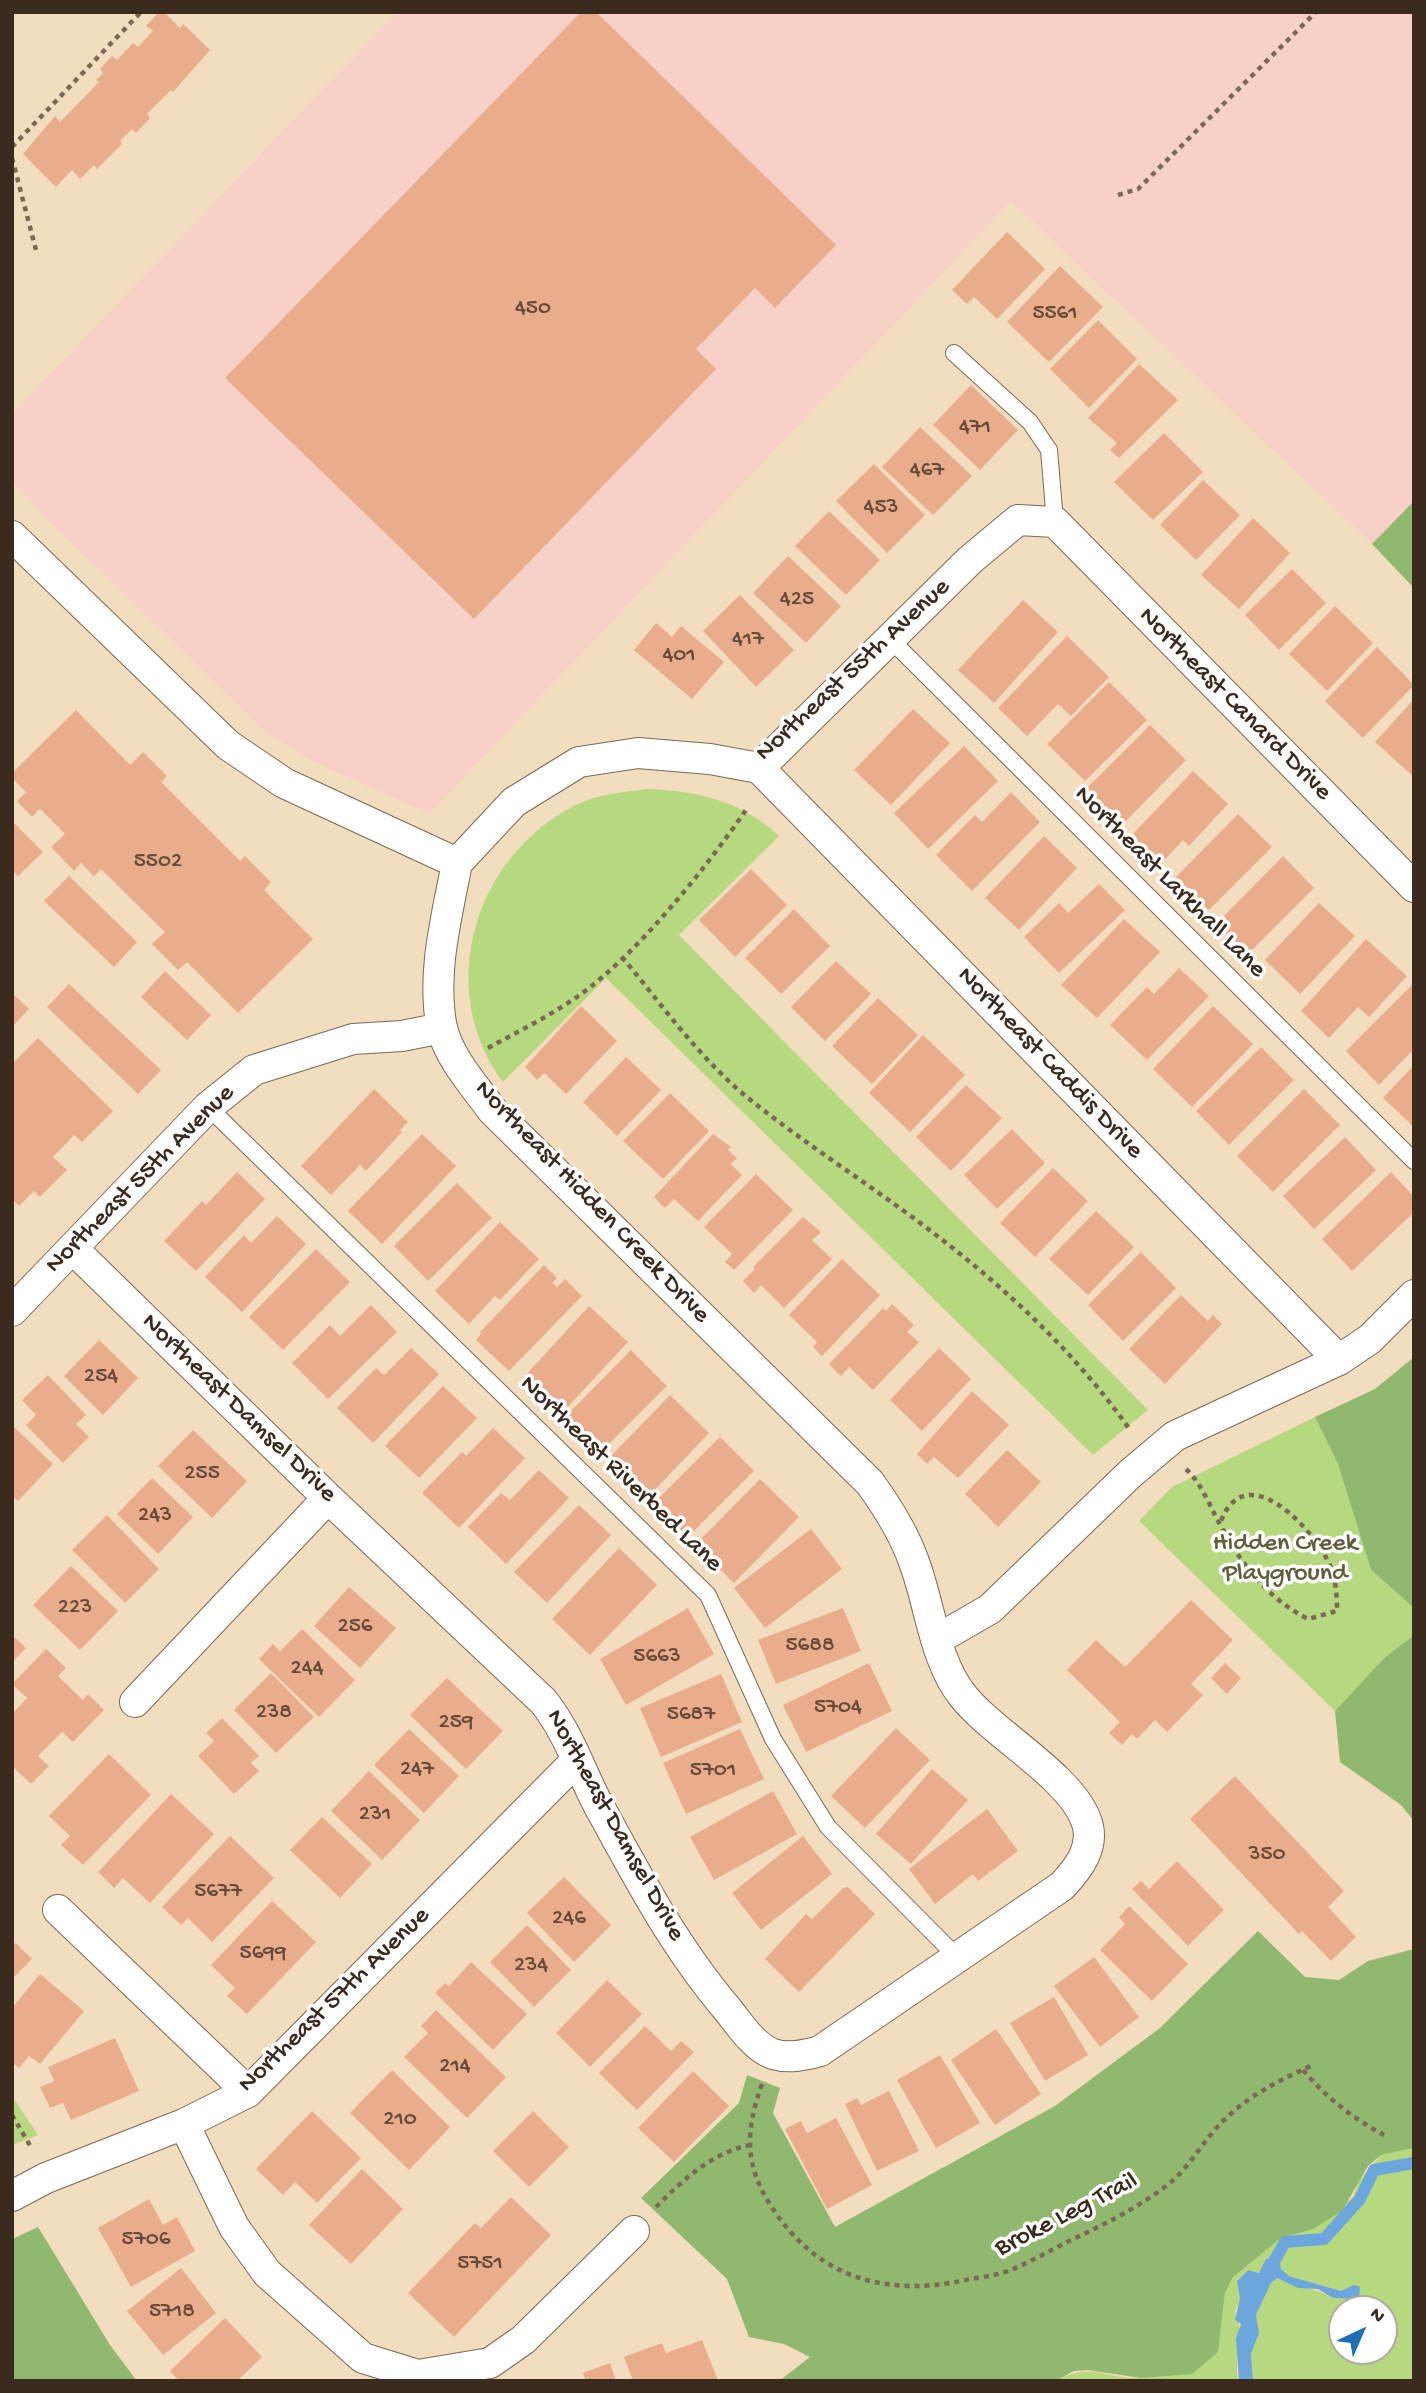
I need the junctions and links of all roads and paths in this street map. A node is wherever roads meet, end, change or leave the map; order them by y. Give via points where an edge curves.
1 (141, 12) edge
2 (1316, 12) edge
3 (12, 147) edge
4 (12, 158) edge
5 (1118, 195) dead end
6 (36, 250) dead end
7 (954, 353) dead end
8 (1055, 522) junction
9 (12, 536) edge
10 (890, 639) junction
11 (759, 768) junction
12 (737, 806) dead end
13 (457, 863) junction
14 (1414, 887) edge
15 (621, 957) junction
16 (442, 1028) junction
17 (485, 1051) dead end
18 (208, 1107) junction
19 (1414, 1161) edge
20 (73, 1249) junction
21 (1414, 1295) edge
22 (12, 1311) edge
23 (1339, 1360) junction
24 (1132, 1433) junction
25 (1151, 1437) junction
26 (1122, 1441) dead end
27 (328, 1498) junction
28 (1220, 1524) junction
29 (938, 1639) junction
30 (135, 1702) dead end
31 (576, 1761) junction
32 (58, 1910) dead end
33 (957, 1957) junction
34 (772, 2054) junction
35 (1315, 2064) dead end
36 (1303, 2070) junction
37 (248, 2092) junction
38 (184, 2124) junction
39 (1384, 2135) dead end
40 (750, 2145) junction
41 (12, 2196) edge
42 (634, 2231) joint

1 - 3 path
2 - 5 path via 1138,189
4 - 6 path
7 - 8 lane via 1030,422 1049,450
8 - 10 street, Northeast 55th Avenue via 1018,520
8 - 14 street, Northeast Canard Drive
9 - 13 street via 228,744 284,783
10 - 11 street, Northeast 55th Avenue
10 - 19 lane, Northeast Larkhall Lane
11 - 13 street, Northeast 55th Avenue via 710,758 638,753 579,762 514,802
11 - 23 street, Northeast Caddis Drive
12 - 15 path via 746,810 718,849
13 - 16 street, Northeast Hidden Creek Drive via 439,957
15 - 17 path via 582,994
15 - 24 path via 699,1050 750,1100 890,1201 1013,1298 1105,1397
16 - 18 street, Northeast 55th Avenue via 352,1039 292,1056 254,1070
16 - 29 street, Northeast Hidden Creek Drive via 456,1059 492,1110 870,1483 893,1515 914,1562
18 - 20 street, Northeast 55th Avenue
18 - 33 lane, Northeast Riverbed Lane via 708,1595 773,1739 828,1827
20 - 22 street, Northeast 55th Avenue
20 - 27 street, Northeast Damsel Drive
21 - 23 street via 1370,1339
23 - 25 street via 1175,1436
24 - 25 path
24 - 26 path
25 - 28 path via 1189,1471
25 - 29 street via 990,1609
27 - 30 street
27 - 31 street, Northeast Damsel Drive via 543,1701 562,1723
28 - 28 path via 1243,1566 1288,1609 1308,1619 1337,1611 1331,1568 1320,1546 1284,1508 1251,1493 1237,1499
29 - 33 street, Northeast Hidden Creek Drive via 963,1696 1072,1797 1086,1821 1089,1845 1079,1869 1062,1886
31 - 34 street, Northeast Damsel Drive via 665,1925 717,1997 752,2039
31 - 37 street, Northeast 57th Avenue
32 - 37 street
33 - 34 street via 820,2050 797,2057
34 - 40 path, Broke Leg Trail via 751,2116
35 - 36 path, Broke Leg Trail
36 - 39 path via 1351,2117
36 - 40 path, Broke Leg Trail via 1267,2086 1224,2120 1168,2185 1125,2214 1006,2272 938,2286 894,2286 854,2279 816,2257 785,2227 760,2191 749,2157
37 - 38 street, Northeast 57th Avenue
38 - 41 street, Northeast 57th Avenue
38 - 42 street via 234,2227 267,2273 363,2358 418,2375 490,2363 523,2340
40 - 42 path via 729,2149 691,2174

